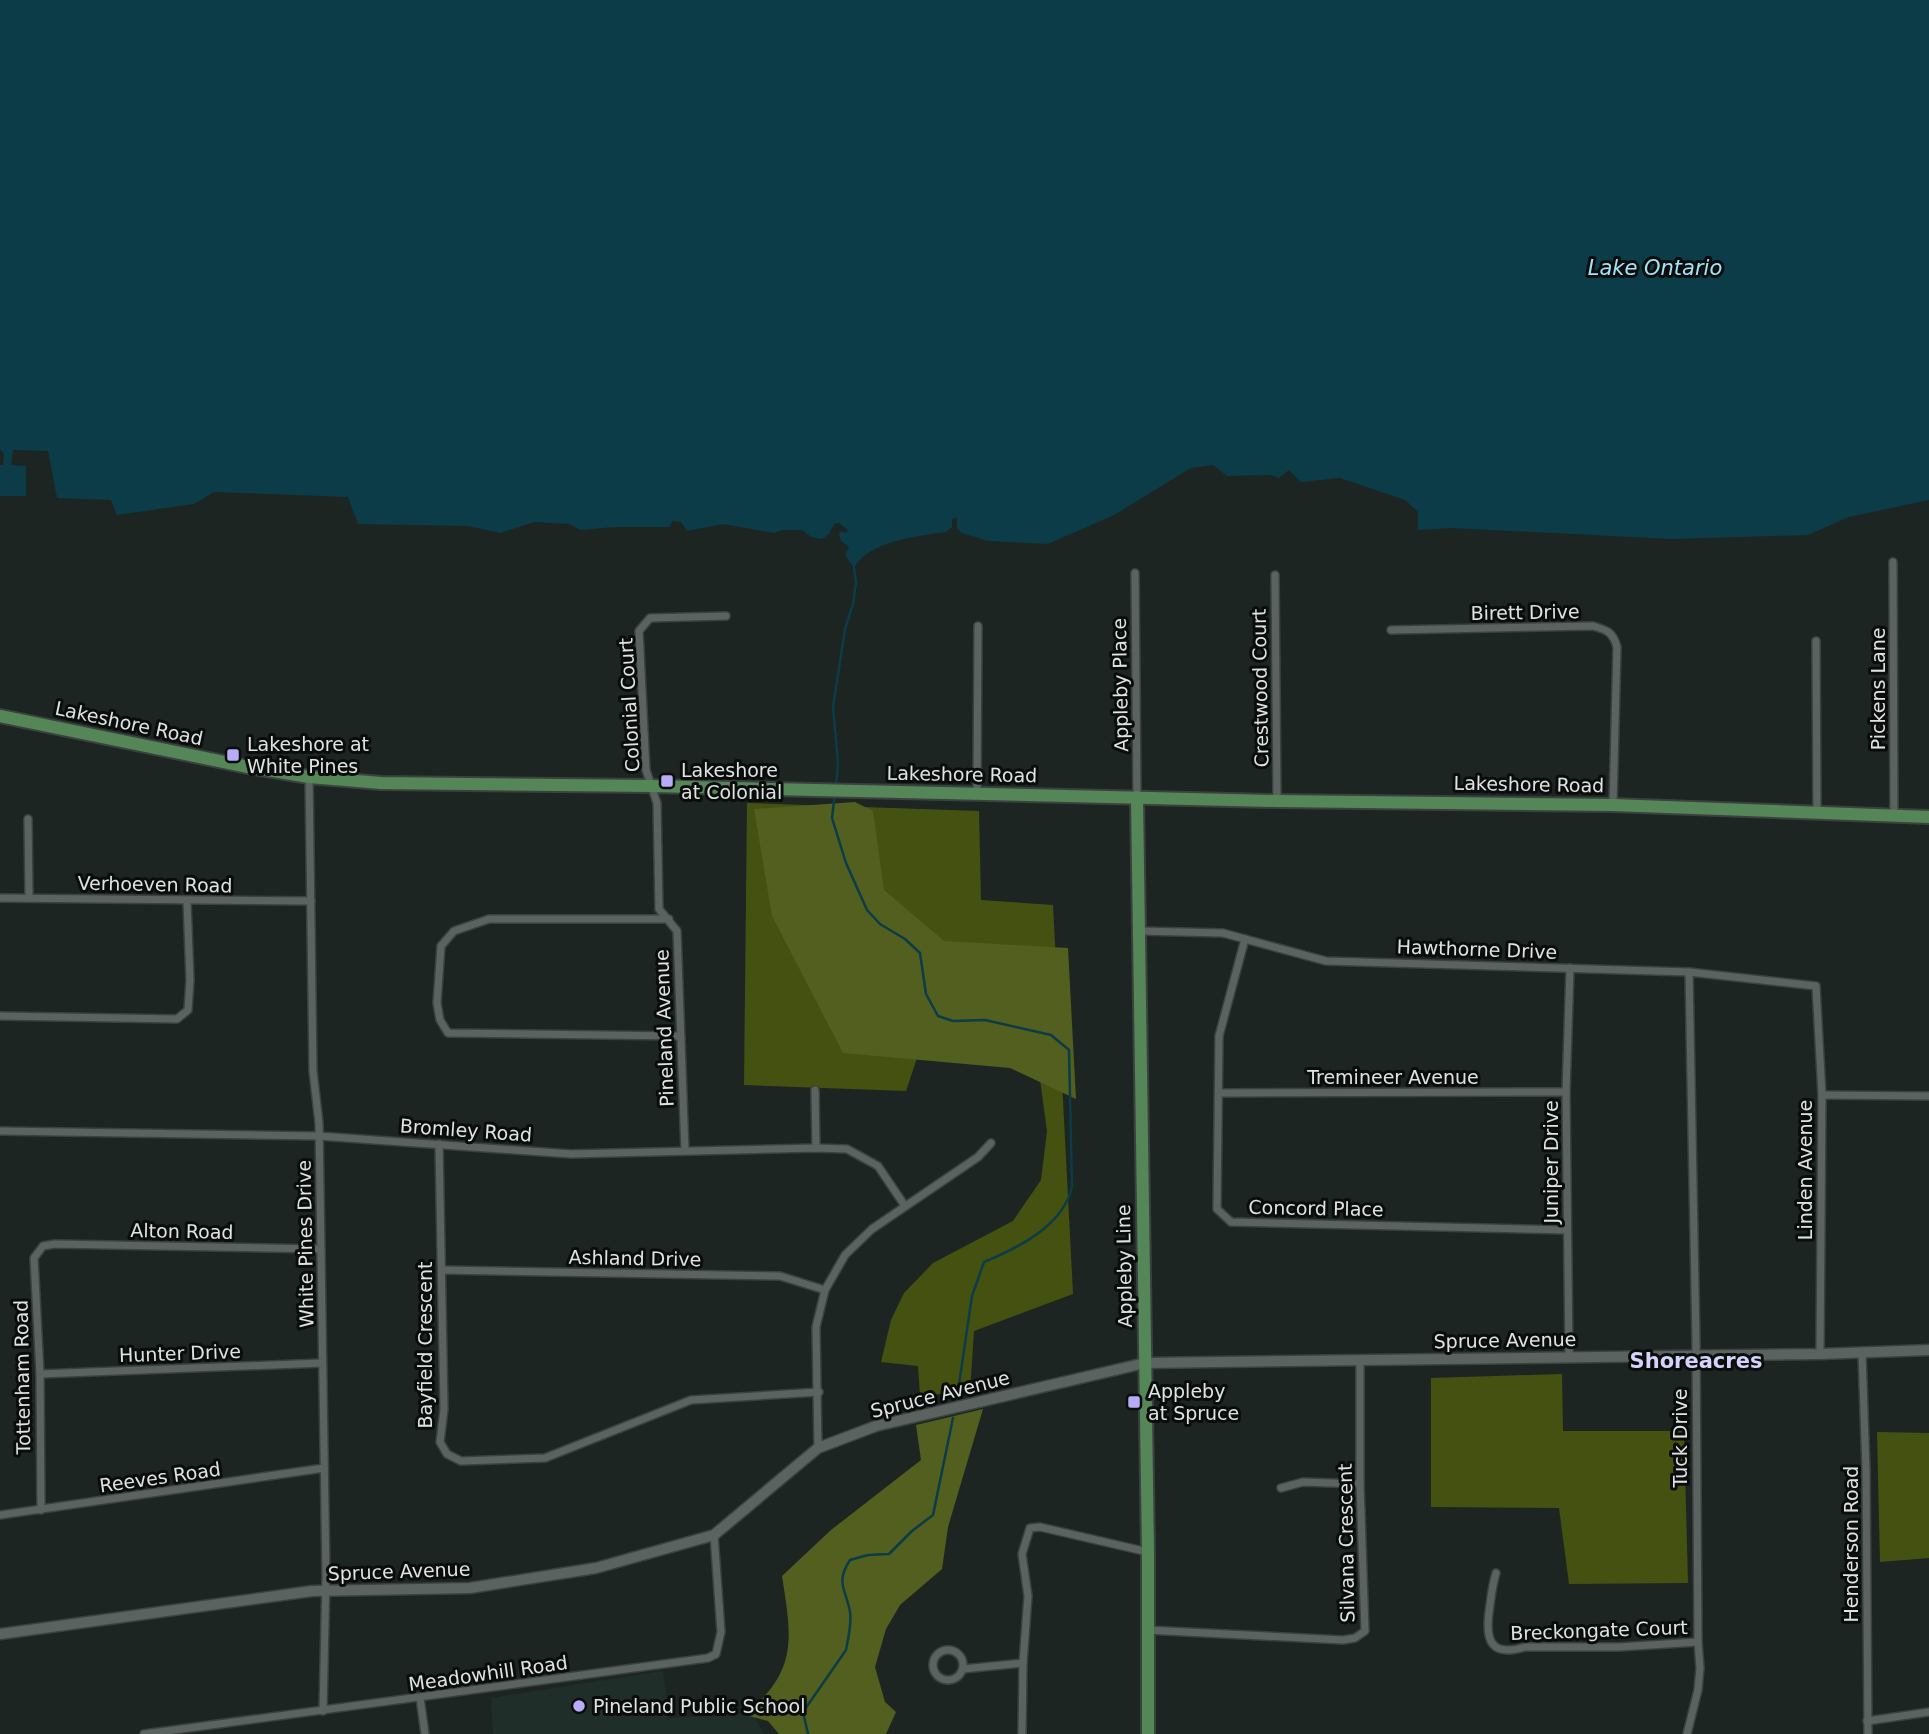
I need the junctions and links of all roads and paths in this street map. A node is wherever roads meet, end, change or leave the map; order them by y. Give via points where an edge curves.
1 (1893, 562) dead end
2 (1135, 573) dead end
3 (1275, 575) dead end
4 (726, 616) dead end
5 (978, 626) dead end
6 (1391, 631) dead end
7 (1816, 642) dead end
8 (0, 716) edge
9 (309, 777) junction
10 (651, 786) junction
11 (977, 793) junction
12 (1137, 797) junction
13 (1277, 801) junction
14 (1613, 805) junction
15 (1816, 811) junction
16 (1894, 816) junction
17 (1929, 817) edge
18 (28, 819) dead end
19 (0, 898) edge
20 (29, 898) junction
21 (187, 901) junction
22 (311, 901) junction
23 (668, 919) junction
24 (1140, 931) junction
25 (1245, 939) junction
26 (1570, 968) junction
27 (1689, 972) junction
28 (1816, 986) joint
29 (0, 1016) edge
30 (680, 1037) junction
31 (815, 1090) dead end
32 (1566, 1092) junction
33 (1220, 1093) junction
34 (1822, 1095) junction
35 (1929, 1096) edge
36 (0, 1131) edge
37 (319, 1136) junction
38 (991, 1143) dead end
39 (439, 1144) junction
40 (816, 1148) junction
41 (685, 1151) junction
42 (905, 1206) junction
43 (1567, 1230) junction
44 (43, 1246) joint
45 (321, 1249) junction
46 (443, 1270) junction
47 (825, 1290) junction
48 (1929, 1350) edge
49 (1862, 1353) junction
50 (1820, 1354) junction
51 (1696, 1356) junction
52 (1569, 1357) junction
53 (1360, 1361) junction
54 (322, 1363) junction
55 (1145, 1363) junction
56 (40, 1374) junction
57 (819, 1392) junction
58 (818, 1448) junction
59 (324, 1468) junction
60 (1360, 1485) junction
61 (1281, 1488) dead end
62 (41, 1510) junction
63 (0, 1515) edge
64 (714, 1535) junction
65 (1148, 1552) junction
66 (1496, 1573) dead end
67 (326, 1591) junction
68 (1147, 1630) junction
69 (0, 1634) edge
70 (1698, 1642) junction
71 (1023, 1663) junction
72 (963, 1669) junction
73 (420, 1698) junction
74 (323, 1711) junction
75 (1929, 1712) edge
76 (1867, 1721) junction
77 (144, 1734) edge
78 (425, 1734) edge
79 (1022, 1734) edge
80 (1148, 1734) edge
81 (1687, 1734) edge
82 (1868, 1734) edge

1 - 16 street, Pickens Lane
2 - 12 street, Appleby Place
3 - 13 street, Crestwood Court
4 - 10 street, Colonial Court via 650,618 639,631 646,770
5 - 11 street
6 - 14 street, Birett Drive via 1593,626 1608,630 1617,647
7 - 15 street
8 - 9 main road, Lakeshore Road
9 - 10 main road, Lakeshore Road via 381,783
9 - 22 street, White Pines Drive
10 - 11 main road, Lakeshore Road
10 - 23 street, Pineland Avenue via 657,803 659,909
11 - 12 main road, Lakeshore Road
12 - 13 main road, Lakeshore Road
12 - 24 main road, Appleby Line
13 - 14 main road, Lakeshore Road
14 - 15 main road, Lakeshore Road
15 - 16 main road, Lakeshore Road
16 - 17 main road, Lakeshore Road
18 - 20 street
19 - 20 street, Verhoeven Road
20 - 21 street, Verhoeven Road
21 - 22 street, Verhoeven Road
21 - 29 street via 188,1010 177,1019
22 - 37 street, White Pines Drive via 313,1071
23 - 30 street, Pineland Avenue via 677,931
23 - 30 street via 489,919 454,931 441,946 438,1003 448,1033
24 - 25 street, Hawthorne Drive via 1213,932
24 - 55 main road, Appleby Line
25 - 26 street, Hawthorne Drive via 1326,961
25 - 33 street, Concord Place via 1219,1036
26 - 27 street, Hawthorne Drive
26 - 32 street, Juniper Drive
27 - 28 street, Hawthorne Drive
27 - 51 street, Tuck Drive
28 - 34 street, Linden Avenue
30 - 41 street, Pineland Avenue
31 - 40 street
32 - 33 street, Tremineer Avenue
32 - 43 street, Juniper Drive
33 - 43 street, Concord Place via 1217,1209 1231,1222
34 - 35 street
34 - 50 street, Linden Avenue
36 - 37 street, Bromley Road
37 - 39 street, Bromley Road
37 - 45 street, White Pines Drive
38 - 42 street via 978,1157
39 - 41 street, Bromley Road via 571,1154
39 - 46 street, Bayfield Crescent
40 - 41 street, Bromley Road
40 - 42 street, Bromley Road via 847,1149 878,1166
42 - 47 street via 845,1255
43 - 52 street, Juniper Drive
44 - 45 street, Alton Road
44 - 56 street, Tottenham Road via 34,1258
45 - 54 street, White Pines Drive
46 - 47 street, Ashland Drive via 780,1276
46 - 57 street, Bayfield Crescent via 440,1442 447,1454 461,1461 545,1458 691,1400
47 - 57 street via 816,1328
48 - 49 street, Spruce Avenue
49 - 50 street, Spruce Avenue
49 - 76 street, Henderson Road
50 - 51 street, Spruce Avenue
51 - 52 street, Spruce Avenue
51 - 70 street, Tuck Drive
52 - 53 street, Spruce Avenue
53 - 55 street, Spruce Avenue
53 - 60 street, Silvana Crescent
54 - 56 street, Hunter Drive
54 - 59 street, White Pines Drive
55 - 58 street, Spruce Avenue via 876,1426
55 - 65 main road, Appleby Line
56 - 62 street, Tottenham Road
57 - 58 street
58 - 64 street, Spruce Avenue
59 - 62 street, Reeves Road
59 - 67 street, White Pines Drive
60 - 61 street via 1303,1482
60 - 68 street, Silvana Crescent via 1365,1631 1355,1638
62 - 63 street, Reeves Road
64 - 67 street, Spruce Avenue via 596,1568 470,1588
64 - 73 street, Meadowhill Road via 721,1632 716,1654
65 - 68 main road, Appleby Line
65 - 71 street via 1030,1528 1022,1553 1028,1596
66 - 70 street, Breckongate Court via 1487,1629 1497,1649
67 - 69 street, Spruce Avenue
67 - 74 street, White Pines Drive
68 - 80 main road, Appleby Line
70 - 81 street, Tuck Drive via 1699,1679
71 - 72 street
71 - 79 street
72 - 72 street via 962,1659 951,1650 941,1652 933,1664 935,1673 948,1681
73 - 74 street, Meadowhill Road
73 - 78 street
74 - 77 street, Meadowhill Road
75 - 76 street
76 - 82 street, Henderson Road

